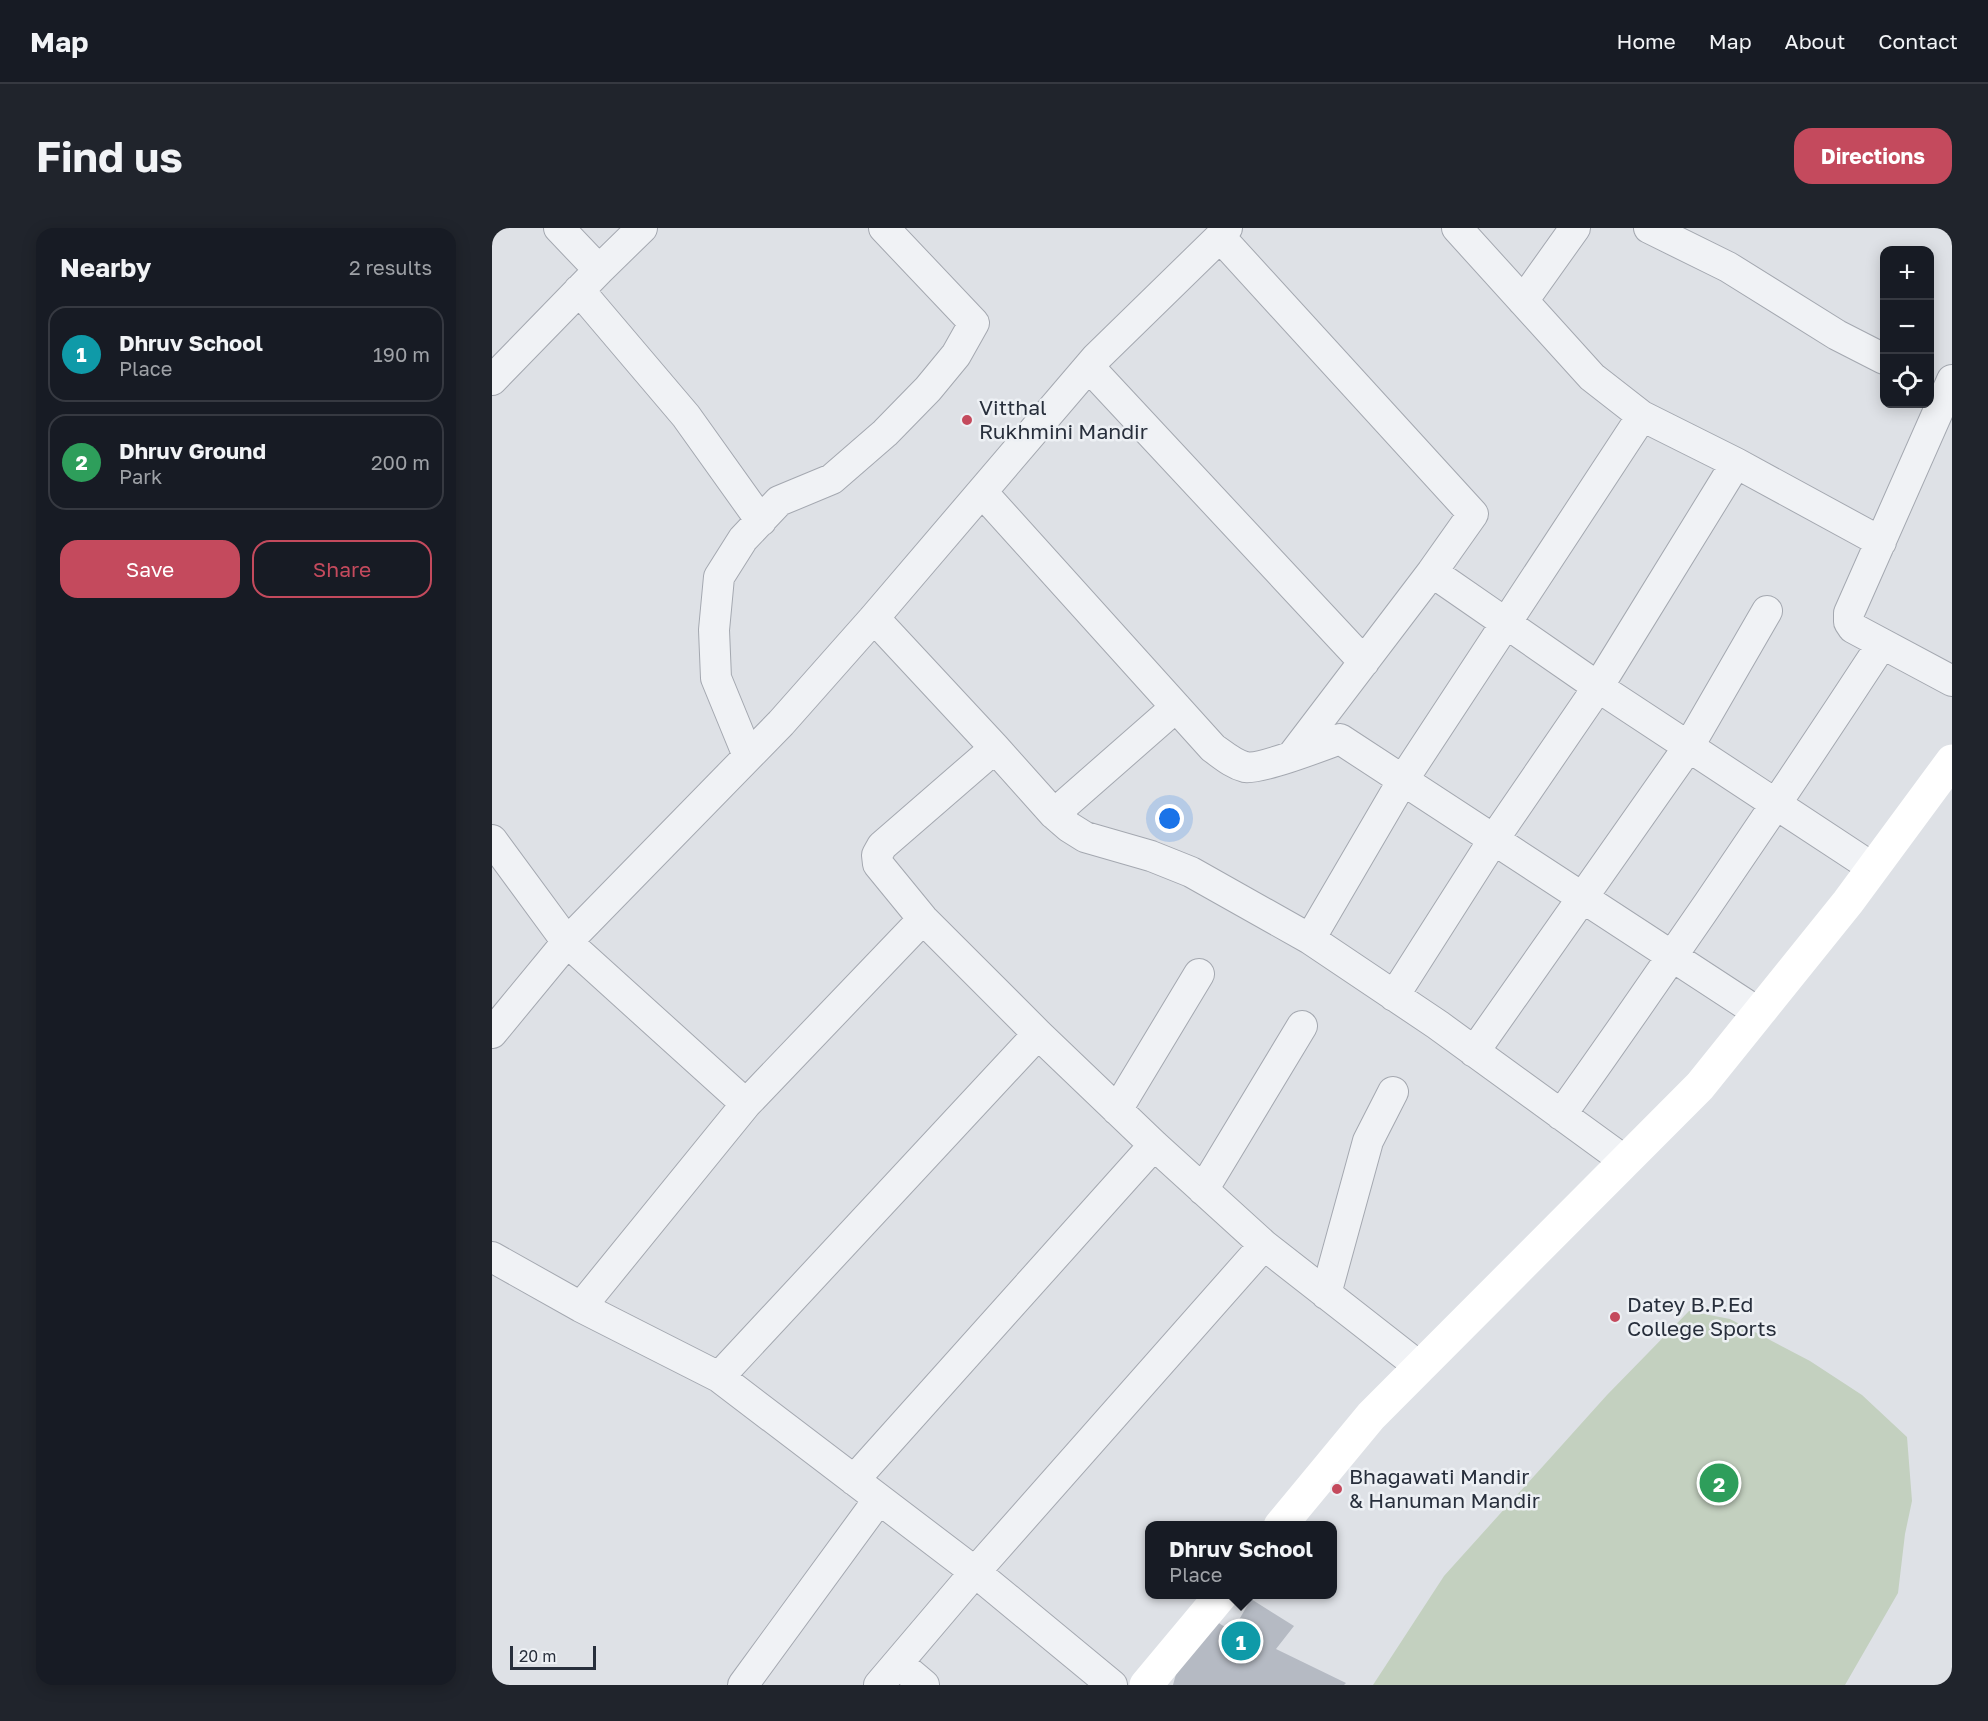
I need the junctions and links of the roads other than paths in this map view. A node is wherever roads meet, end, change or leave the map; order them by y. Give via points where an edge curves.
1 (559, 228) edge
2 (642, 228) edge
3 (884, 228) edge
4 (1457, 228) edge
5 (1575, 228) edge
6 (1649, 228) edge
7 (1224, 233) edge
8 (589, 280) junction
9 (1523, 301) junction
10 (1880, 357) edge
11 (1089, 367) junction
12 (492, 380) edge
13 (1943, 383) edge
14 (1642, 416) junction
15 (1736, 463) junction
16 (982, 492) junction
17 (760, 520) junction
18 (1881, 542) junction
19 (1432, 572) junction
20 (1767, 611) dead end
21 (874, 618) junction
22 (1505, 623) junction
23 (1882, 644) junction
24 (1364, 662) junction
25 (1952, 681) edge
26 (1598, 687) junction
27 (1176, 706) junction
28 (1689, 746) junction
29 (995, 748) junction
30 (748, 756) junction
31 (1292, 756) junction
32 (1952, 761) edge
33 (1402, 780) junction
34 (1777, 804) junction
35 (1054, 814) junction
36 (1494, 839) junction
37 (492, 840) edge
38 (1873, 868) junction
39 (1583, 898) junction
40 (923, 919) junction
41 (1310, 939) junction
42 (567, 942) junction
43 (1673, 957) junction
44 (1199, 974) dead end
45 (1394, 996) junction
46 (1759, 1013) junction
47 (1302, 1026) dead end
48 (492, 1033) edge
49 (1038, 1034) junction
50 (1474, 1052) junction
51 (1393, 1092) dead end
52 (747, 1104) junction
53 (1118, 1110) junction
54 (1561, 1115) junction
55 (1154, 1145) junction
56 (1624, 1161) junction
57 (1203, 1190) junction
58 (1264, 1245) junction
59 (492, 1257) edge
60 (1326, 1294) junction
61 (581, 1307) junction
62 (1420, 1367) junction
63 (719, 1377) junction
64 (854, 1480) junction
65 (879, 1499) junction
66 (1284, 1521) edge
67 (975, 1572) junction
68 (1218, 1599) edge
69 (889, 1674) edge
70 (743, 1685) edge
71 (924, 1685) edge
72 (1112, 1685) edge
73 (1146, 1685) edge

1 - 8 street
2 - 8 street
3 - 17 street via 974,323 956,355 885,433 832,479 779,501
4 - 9 street
5 - 9 street
6 - 10 street via 1728,267 1837,335
7 - 11 street
7 - 19 street via 1473,514
8 - 12 street
8 - 17 street
9 - 14 street via 1592,377
11 - 16 street
11 - 24 street
13 - 18 street
14 - 15 street
14 - 22 street
15 - 18 street
15 - 26 street
16 - 21 street
16 - 27 street
17 - 30 street via 719,577 714,630 716,678
18 - 23 street via 1849,613 1849,622
19 - 22 street
19 - 24 street
20 - 28 street
21 - 29 street
21 - 30 street
22 - 26 street
22 - 33 street
23 - 25 street
23 - 34 street
24 - 31 street
26 - 28 street
26 - 36 street
27 - 31 street via 1213,748 1232,762 1248,768
27 - 35 street
28 - 34 street
28 - 39 street
29 - 35 street
29 - 40 street via 882,846 877,855 878,864
30 - 42 street
31 - 33 street via 1340,739
32 - 38 street
33 - 36 street
33 - 41 street
34 - 38 street
34 - 43 street
35 - 41 street via 1085,837 1191,872
36 - 39 street
36 - 45 street
37 - 42 street
38 - 46 street
39 - 43 street
39 - 50 street
40 - 49 street
40 - 52 street
41 - 45 street
42 - 48 street
42 - 52 street
43 - 46 street
43 - 54 street
44 - 53 street
45 - 50 street
46 - 56 street via 1700,1086
47 - 57 street
49 - 53 street
49 - 63 street
50 - 54 street
51 - 60 street via 1368,1141
52 - 61 street
53 - 55 street
54 - 56 street
55 - 57 street
55 - 64 street
56 - 62 street
57 - 58 street
58 - 60 street
58 - 67 street
59 - 61 street
60 - 62 street
61 - 63 street
62 - 66 street via 1371,1416
63 - 64 street
64 - 65 street
65 - 67 street
65 - 70 street
67 - 69 street
67 - 72 street
68 - 73 street
69 - 71 street

